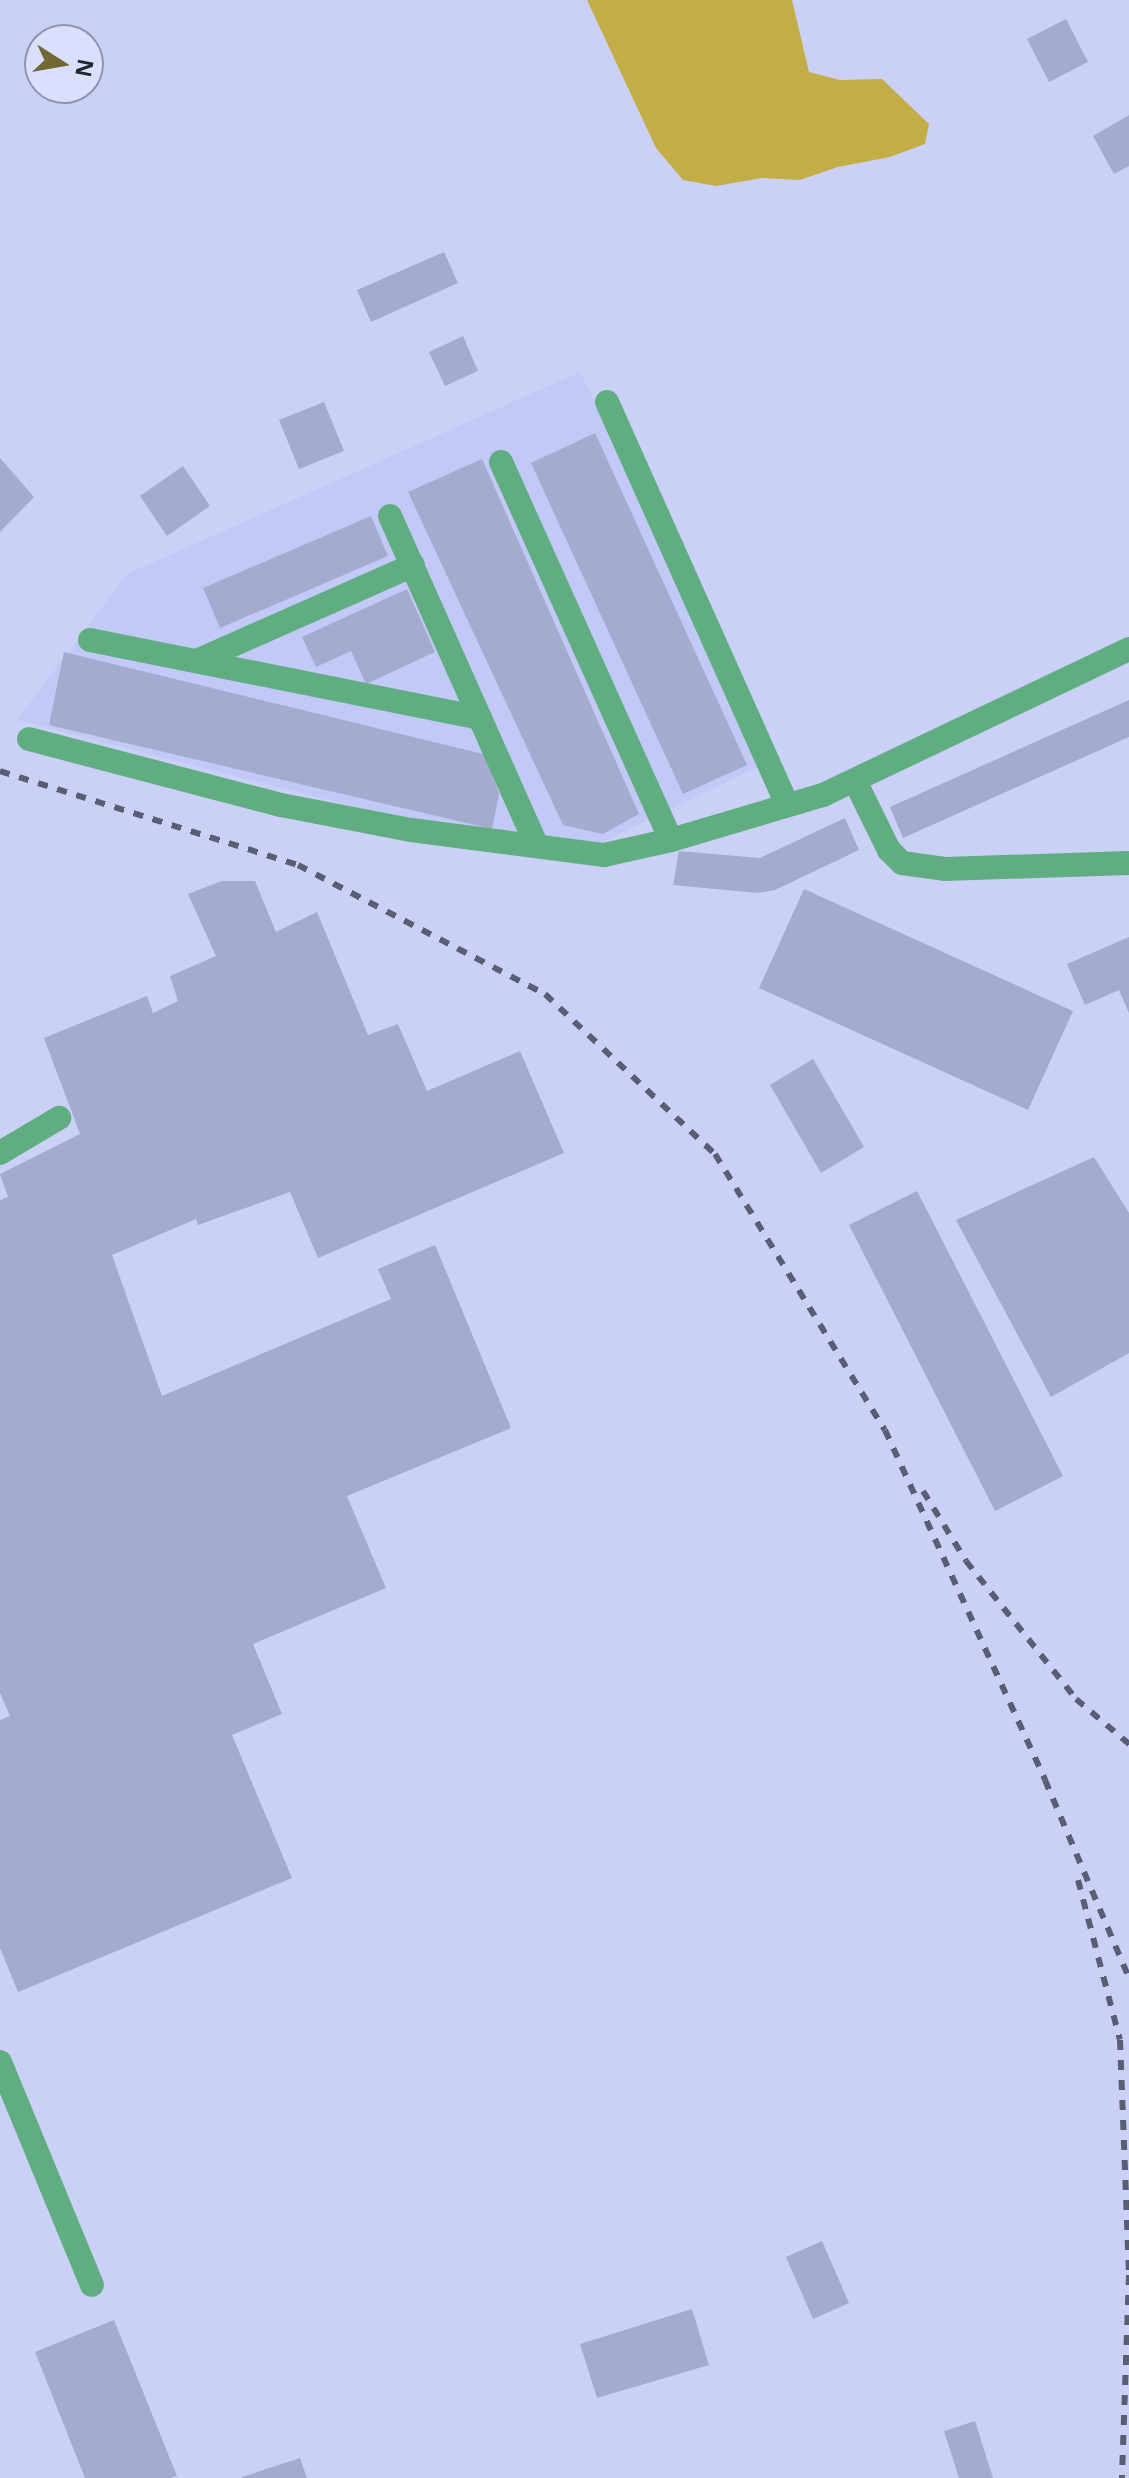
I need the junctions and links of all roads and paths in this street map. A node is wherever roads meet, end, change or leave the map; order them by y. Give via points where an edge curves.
1 (607, 402) dead end
2 (501, 462) dead end
3 (390, 516) dead end
4 (413, 565) junction
5 (90, 640) dead end
6 (1129, 649) edge
7 (199, 660) junction
8 (480, 718) junction
9 (29, 739) dead end
10 (855, 781) junction
11 (787, 805) junction
12 (671, 840) junction
13 (537, 846) junction
14 (1129, 863) edge
15 (59, 1118) dead end
16 (0, 1153) edge
17 (0, 2062) edge
18 (92, 2285) dead end

1 - 11 street
2 - 12 street
3 - 4 street
4 - 7 street
4 - 8 street
5 - 7 street
6 - 10 street
7 - 8 street
8 - 13 street
9 - 13 street via 281,805 411,830
10 - 11 street
10 - 14 street via 889,850 902,863 945,869
11 - 12 street
12 - 13 street via 604,855
15 - 16 street
17 - 18 street

